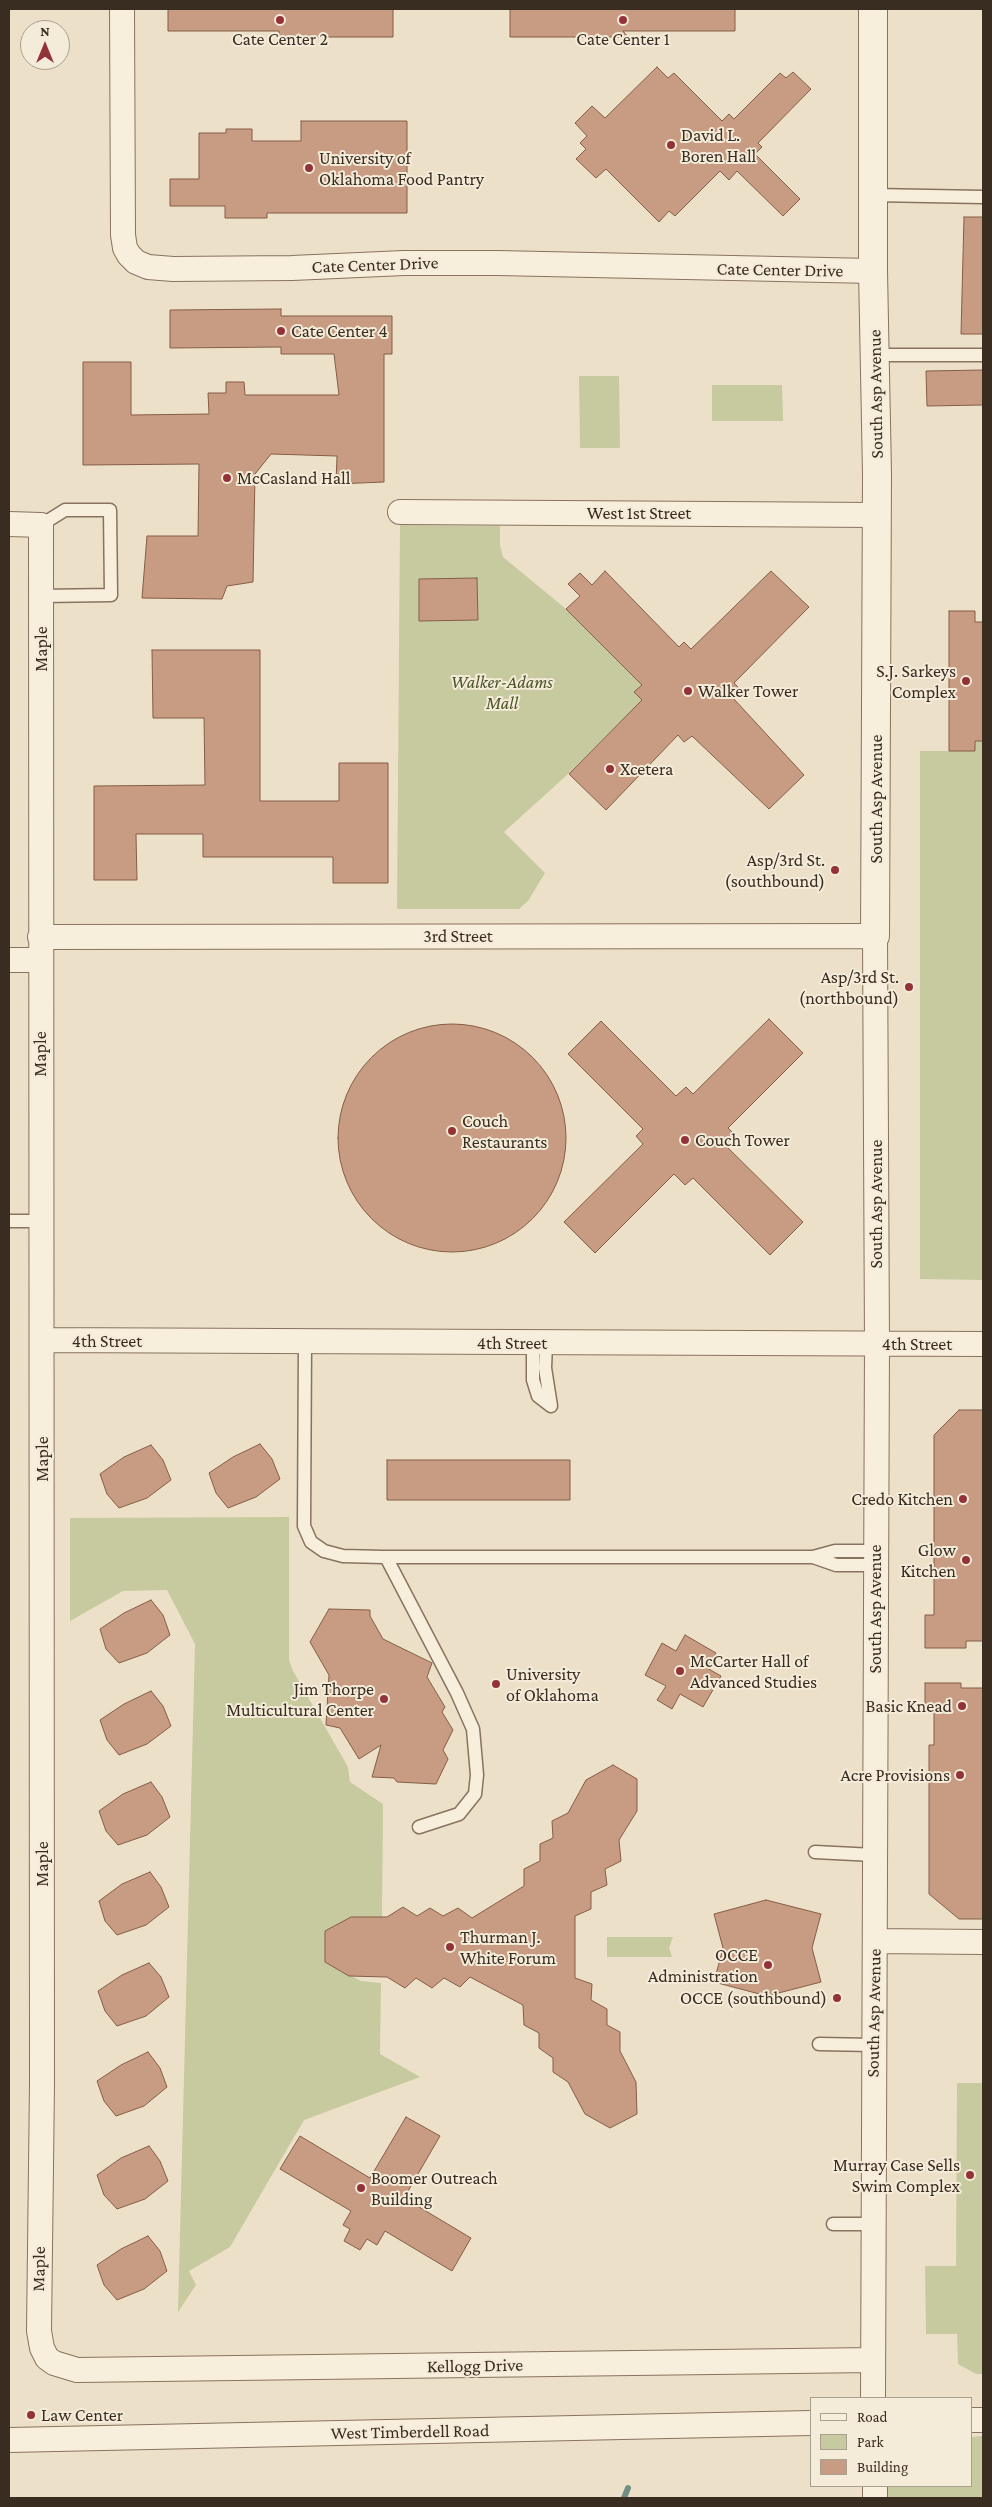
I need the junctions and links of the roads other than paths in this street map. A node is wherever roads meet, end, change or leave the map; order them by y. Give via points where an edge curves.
1 (122, 9) edge
2 (873, 9) edge
3 (873, 195) junction
4 (983, 197) edge
5 (873, 271) junction
6 (875, 355) junction
7 (983, 355) edge
8 (400, 512) dead end
9 (877, 515) junction
10 (9, 524) edge
11 (41, 525) junction
12 (41, 596) junction
13 (875, 936) junction
14 (40, 937) junction
15 (9, 960) edge
16 (40, 960) junction
17 (9, 1221) edge
18 (41, 1221) junction
19 (42, 1340) junction
20 (305, 1342) junction
21 (877, 1344) junction
22 (983, 1344) edge
23 (386, 1558) junction
24 (875, 1558) junction
25 (419, 1827) dead end
26 (815, 1852) dead end
27 (874, 1854) junction
28 (874, 1941) junction
29 (983, 1942) edge
30 (819, 2044) dead end
31 (873, 2045) junction
32 (833, 2224) dead end
33 (872, 2224) junction
34 (872, 2360) junction
35 (77, 2370) joint
36 (873, 2397) edge
37 (810, 2423) edge
38 (9, 2440) edge

1 - 5 street, Cate Center Drive via 123,235 129,255 148,267 282,268 497,263
2 - 3 street, South Asp Avenue
3 - 4 lane
3 - 5 street, South Asp Avenue
5 - 6 street, South Asp Avenue
6 - 7 lane
6 - 9 street, South Asp Avenue
8 - 9 street, West 1st Street
9 - 13 street, South Asp Avenue
10 - 11 street
11 - 12 street, Maple
11 - 12 lane via 64,510 110,510 111,595
12 - 14 street, Maple
13 - 14 street, 3rd Street
13 - 21 street, South Asp Avenue
14 - 16 street, Maple
15 - 16 street
16 - 18 street, Maple
17 - 18 lane
18 - 19 street, Maple
19 - 20 street, 4th Street
19 - 35 street, Maple via 39,2331 46,2358
20 - 21 street, 4th Street
20 - 23 lane via 304,1526 311,1542 324,1551 343,1556
21 - 22 street, 4th Street
21 - 24 street, South Asp Avenue
23 - 24 lane via 813,1558 835,1551
23 - 25 lane via 473,1729 477,1775 475,1794 459,1814
24 - 27 street, South Asp Avenue
26 - 27 lane
27 - 28 street, South Asp Avenue
28 - 29 street
28 - 31 street, South Asp Avenue
30 - 31 lane
31 - 33 street, South Asp Avenue
32 - 33 lane
33 - 34 street, South Asp Avenue
34 - 35 street, Kellogg Drive
34 - 36 street, South Asp Avenue
37 - 38 street, West Timberdell Road

